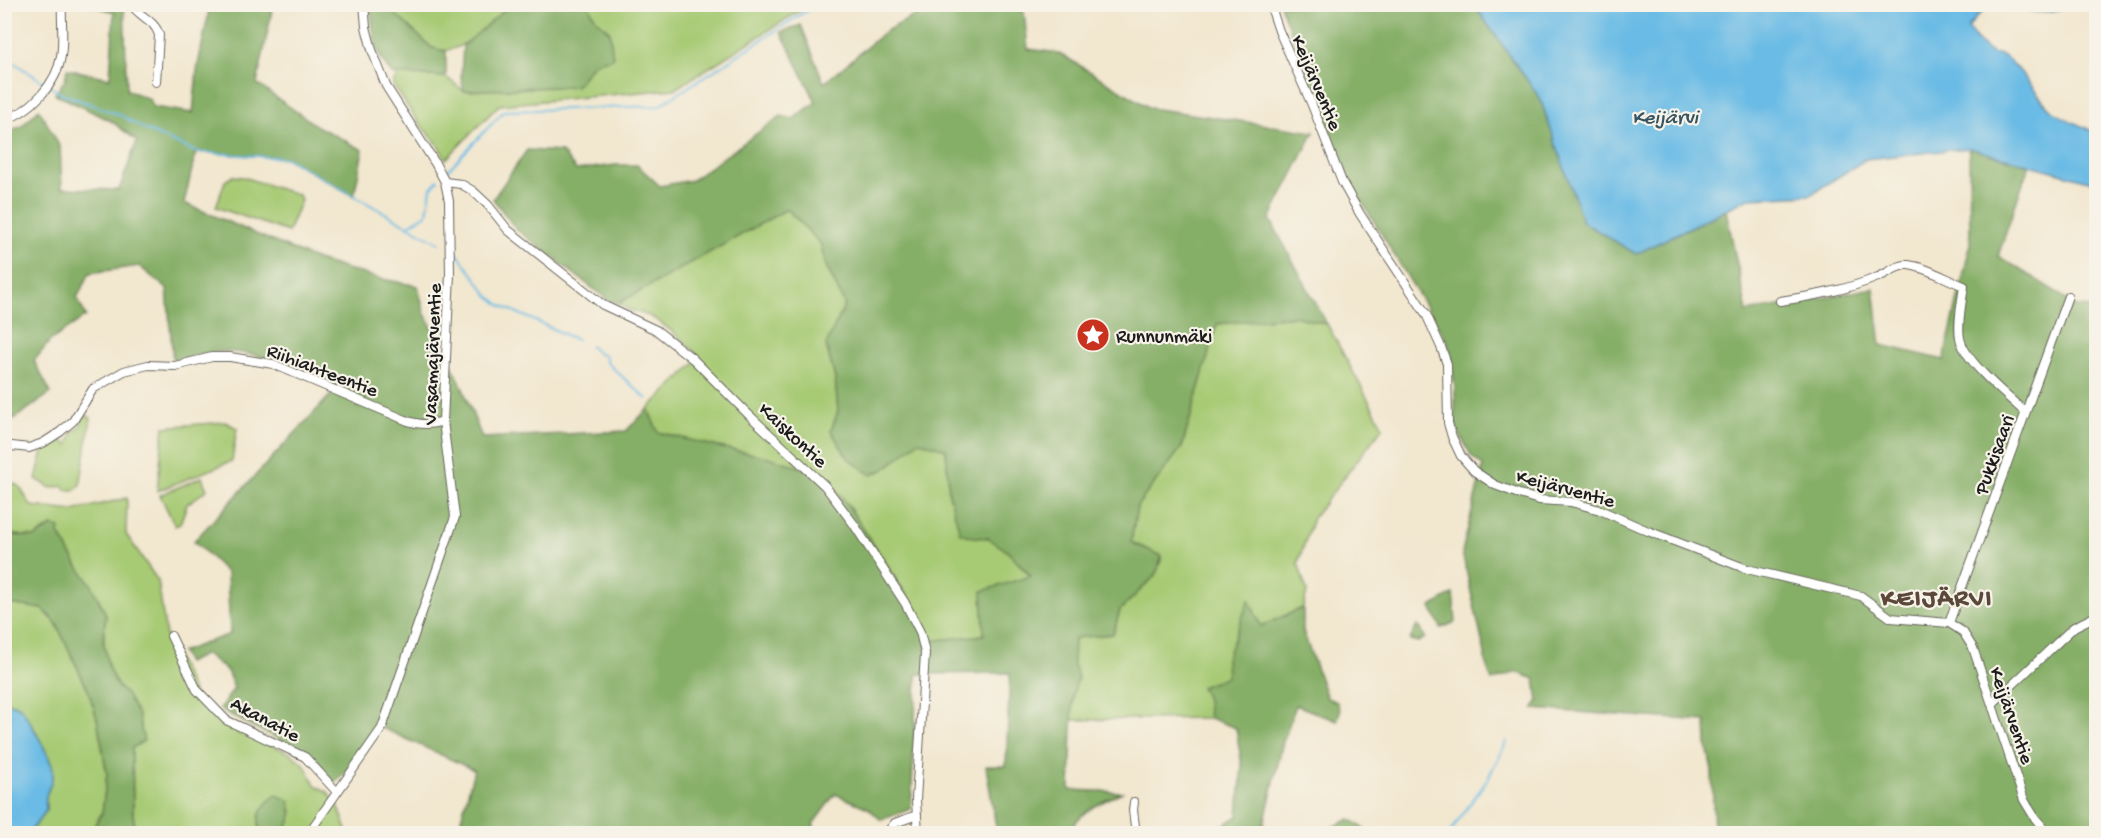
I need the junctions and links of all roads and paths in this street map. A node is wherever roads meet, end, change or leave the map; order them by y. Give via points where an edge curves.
1 (62, 4) edge
2 (132, 4) edge
3 (364, 4) edge
4 (1270, 4) edge
5 (156, 82) dead end
6 (4, 120) edge
7 (445, 182) junction
8 (2068, 296) dead end
9 (1780, 301) dead end
10 (2025, 412) junction
11 (443, 421) junction
12 (4, 449) edge
13 (2097, 616) edge
14 (1949, 623) junction
15 (171, 636) dead end
16 (1992, 704) junction
17 (337, 792) junction
18 (1134, 802) dead end
19 (917, 815) junction
20 (308, 834) edge
21 (886, 834) edge
22 (918, 834) edge
23 (1136, 834) edge
24 (2049, 834) edge

1 - 6 street via 61,56 56,74 29,108
2 - 5 street via 159,35
3 - 7 street, Vasamajärventie via 372,51 386,86
4 - 14 street, Keijärventie via 1342,182 1426,314 1442,347 1447,364 1448,423 1461,456 1474,471 1495,485 1520,494 1600,510 1747,569 1861,596 1891,618
7 - 11 street, Vasamajärventie via 450,273
7 - 19 street, Kaiskontie via 473,191 508,230 603,305 656,330 693,359 839,503 905,603 923,642
8 - 10 street, Pukkisaari
9 - 10 street via 1854,286 1905,264 1964,286 1960,341 1991,382
10 - 14 street, Pukkisaari
11 - 12 street, Riihiahteentie via 408,421 273,363 212,357 175,366 148,364 124,371 93,389 73,421 60,432 29,448
11 - 17 street, Vasamajärventie via 455,517 382,728
13 - 16 street via 2074,627
14 - 16 street, Keijärventie via 1963,632 1973,648
15 - 17 street, Akanatie via 197,690 226,720 304,757
16 - 24 street, Keijärventie via 2024,800
17 - 20 street, Vasamajärventie
18 - 23 street
19 - 21 street via 896,823
19 - 22 street, Kaiskontie

